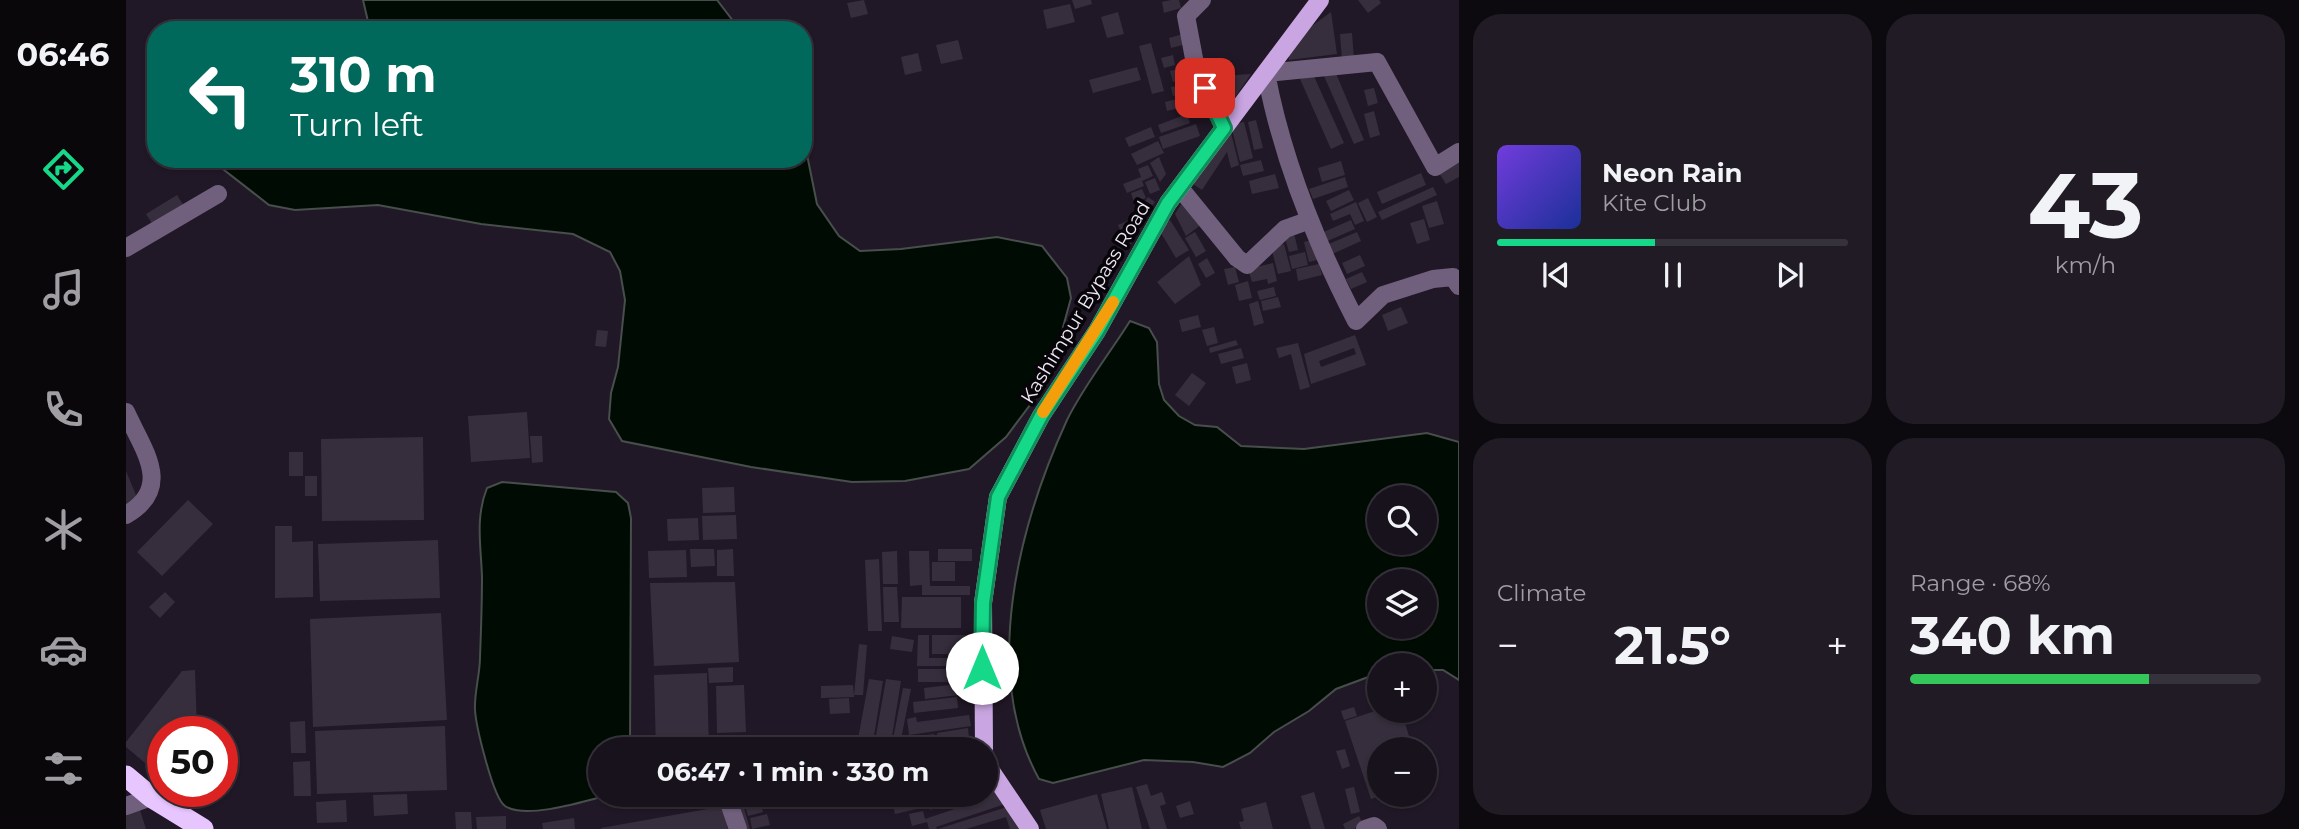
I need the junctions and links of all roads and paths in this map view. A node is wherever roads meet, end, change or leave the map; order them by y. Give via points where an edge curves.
1 (1202, 0) edge
2 (1320, 0) edge
3 (1266, 73) junction
4 (1224, 128) junction
5 (1459, 152) edge
6 (1180, 188) junction
7 (218, 194) dead end
8 (1310, 220) junction
9 (126, 248) edge
10 (1459, 286) edge
11 (126, 412) edge
12 (126, 515) edge
13 (984, 737) edge
14 (126, 776) edge
15 (998, 781) edge
16 (147, 794) edge
17 (147, 798) edge
18 (126, 806) edge
19 (167, 807) edge
20 (730, 807) edge
21 (203, 829) edge
22 (738, 829) edge
23 (1030, 829) edge
24 (1366, 829) edge
25 (1378, 829) edge

1 - 4 street via 1186,16 1196,69
2 - 3 main road, Kashimpur Bypass Road
3 - 4 main road, Kashimpur Bypass Road
3 - 5 street via 1377,61 1435,167
3 - 8 street via 1275,122
4 - 6 main road, Kashimpur Bypass Road
6 - 8 street via 1247,265 1285,229
6 - 13 main road, Kashimpur Bypass Road via 1097,331 1041,416 998,497 983,603
7 - 9 street
8 - 10 street via 1356,321 1383,295 1433,279 1453,277
11 - 12 street via 152,471 152,490 145,502
14 - 16 highway
15 - 23 main road
17 - 18 street
19 - 21 highway
20 - 22 street
24 - 25 street

